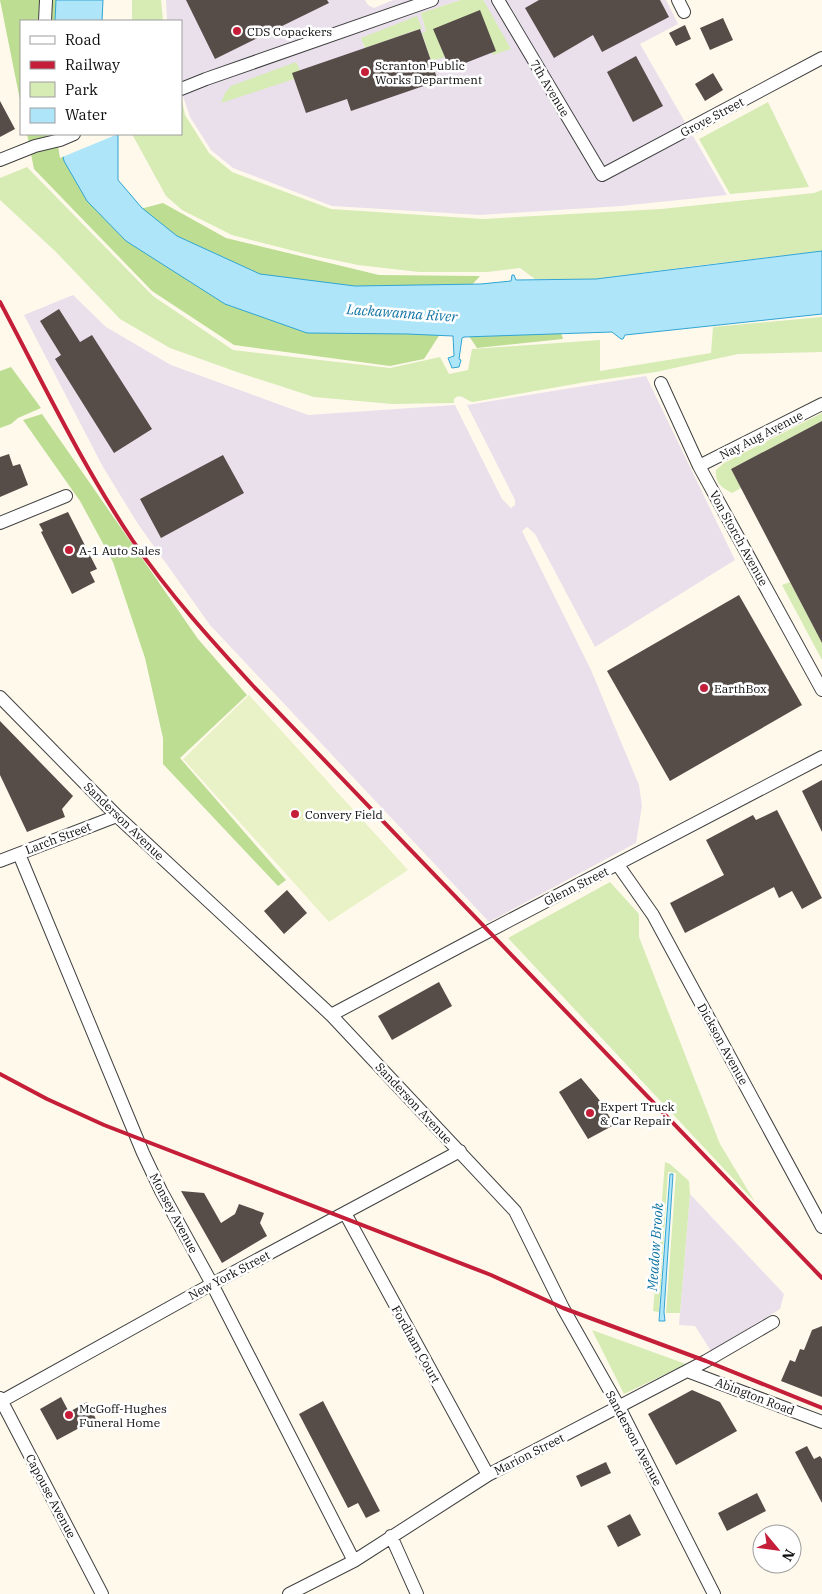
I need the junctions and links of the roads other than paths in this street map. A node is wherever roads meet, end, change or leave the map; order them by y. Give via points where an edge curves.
1 (46, 0) edge
2 (432, 0) edge
3 (498, 0) edge
4 (678, 0) edge
5 (684, 12) dead end
6 (45, 20) edge
7 (822, 58) edge
8 (182, 89) edge
9 (72, 135) edge
10 (45, 139) edge
11 (0, 160) edge
12 (602, 175) joint
13 (661, 383) dead end
14 (822, 404) edge
15 (699, 466) junction
16 (66, 496) dead end
17 (0, 523) edge
18 (822, 690) edge
19 (0, 697) edge
20 (822, 757) edge
21 (117, 816) junction
22 (19, 854) junction
23 (0, 861) edge
24 (618, 865) junction
25 (331, 1015) junction
26 (460, 1151) junction
27 (345, 1213) junction
28 (822, 1227) edge
29 (212, 1284) junction
30 (774, 1322) dead end
31 (687, 1371) junction
32 (1, 1401) edge
33 (619, 1407) junction
34 (822, 1422) edge
35 (488, 1475) junction
36 (391, 1536) junction
37 (354, 1560) junction
38 (102, 1594) edge
39 (289, 1594) edge
40 (417, 1594) edge
41 (714, 1594) edge

1 - 6 street
2 - 8 street
3 - 12 street, 7th Avenue
4 - 5 street
7 - 12 street, Grove Street
9 - 10 street via 60,140
10 - 11 street
13 - 15 street, Von Storch Avenue
14 - 15 street, Nay Aug Avenue
15 - 18 street, Von Storch Avenue
16 - 17 street
19 - 21 street, Sanderson Avenue
20 - 24 street, Glenn Street
21 - 22 street, Larch Street
21 - 25 street, Sanderson Avenue
22 - 23 street, Larch Street
22 - 29 street, Monsey Avenue via 143,1153
24 - 25 street, Glenn Street
24 - 28 street, Dickson Avenue via 652,916
25 - 26 street, Sanderson Avenue
26 - 27 street, New York Street
26 - 33 street, Sanderson Avenue via 515,1210 563,1308
27 - 29 street, New York Street
27 - 35 street, Fordham Court
29 - 32 street, New York Street
29 - 37 street, Monsey Avenue
30 - 31 street, Marion Street
31 - 33 street, Marion Street
31 - 34 street, Abington Road
32 - 38 street, Capouse Avenue
33 - 35 street, Marion Street
33 - 41 street, Sanderson Avenue
35 - 36 street, Marion Street
36 - 37 street, Marion Street
36 - 40 street
37 - 39 street, Marion Street

